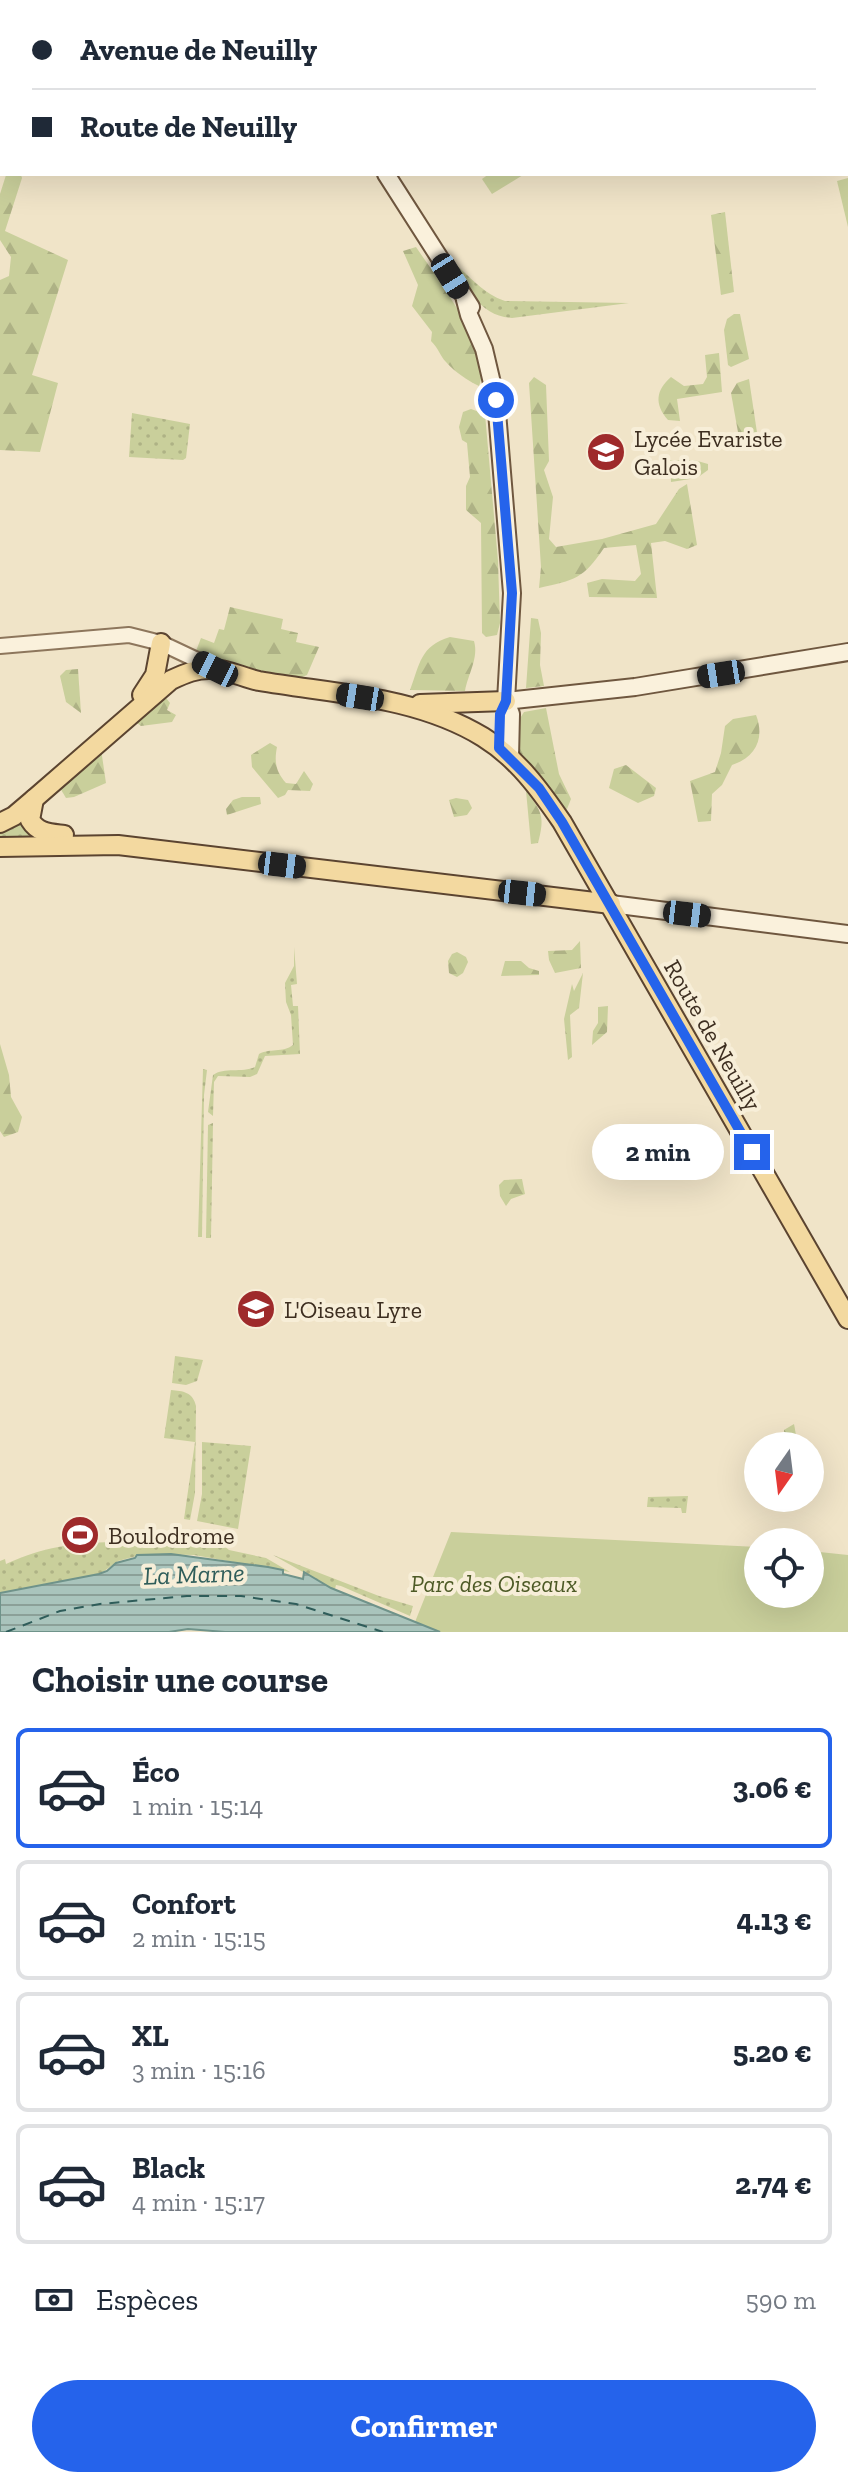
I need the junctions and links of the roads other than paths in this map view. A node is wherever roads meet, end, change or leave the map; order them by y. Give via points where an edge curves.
1 (387, 176) edge
2 (161, 643) junction
3 (0, 646) edge
4 (848, 652) edge
5 (215, 669) junction
6 (506, 701) junction
7 (409, 705) junction
8 (120, 723) junction
9 (505, 753) junction
10 (34, 799) junction
11 (0, 823) edge
12 (90, 844) junction
13 (0, 847) edge
14 (611, 904) junction
15 (848, 934) edge
16 (848, 1319) edge

1 - 6 main road via 491,343 512,593
2 - 3 street via 121,634
2 - 5 street
2 - 8 main road via 153,681
4 - 6 main road via 635,687
5 - 7 main road
5 - 8 main road via 171,680
6 - 7 main road
6 - 9 main road via 500,714
7 - 9 main road, Route de Neuilly via 465,726
8 - 10 main road
9 - 14 main road, Route de Neuilly via 539,788
10 - 11 main road
10 - 12 main road via 30,820 39,830
12 - 13 main road
12 - 14 main road
14 - 15 main road
14 - 16 main road, Route de Neuilly

